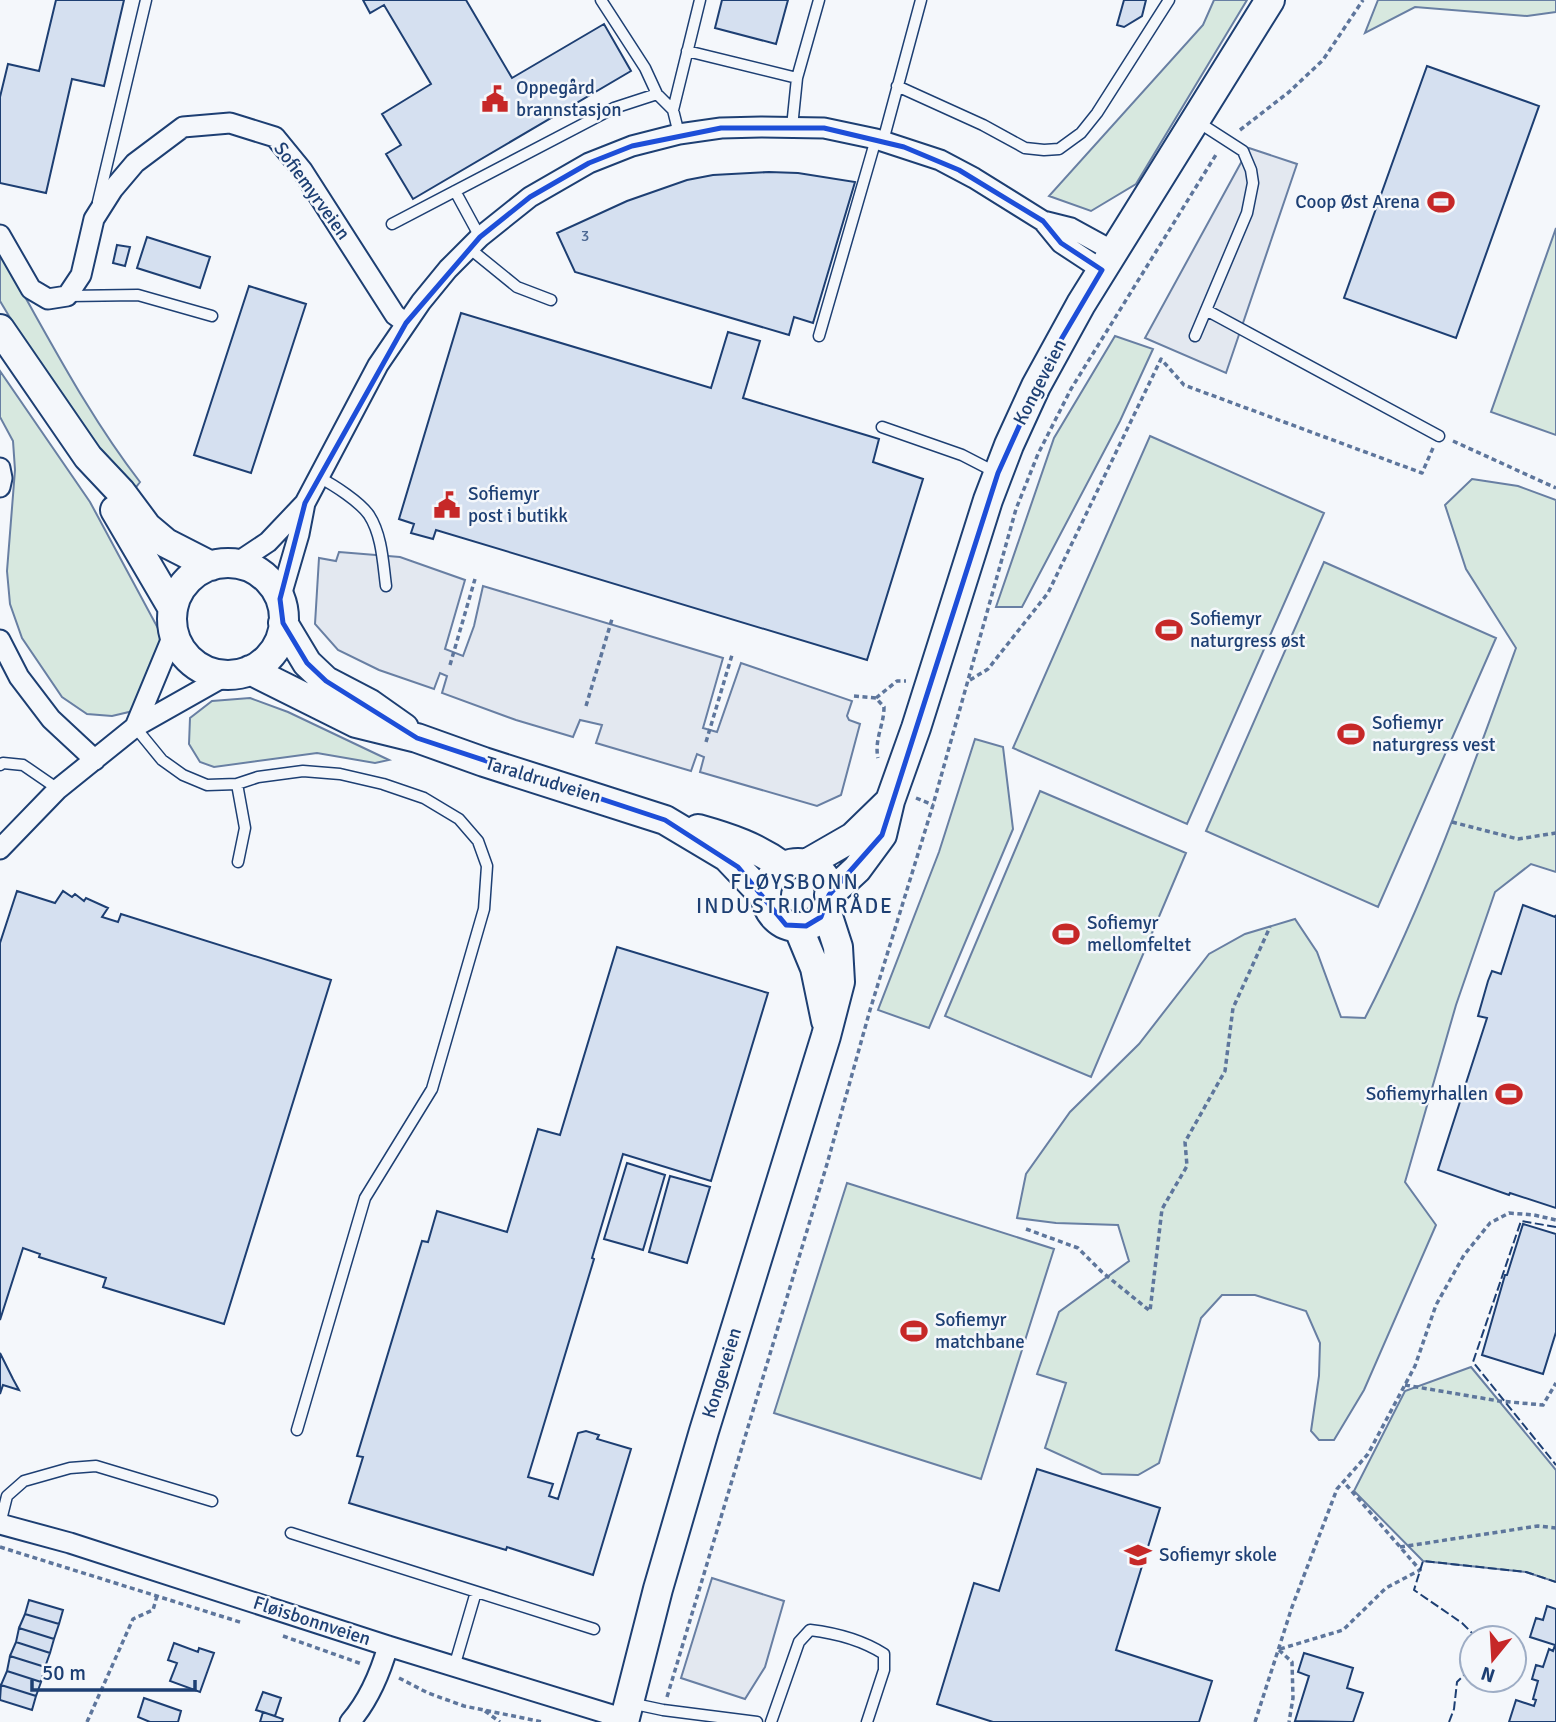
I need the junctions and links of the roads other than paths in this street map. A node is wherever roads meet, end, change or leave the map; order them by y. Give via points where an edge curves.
1 (146, 0) edge
2 (601, 0) edge
3 (700, 0) edge
4 (819, 0) edge
5 (921, 0) edge
6 (1169, 0) edge
7 (1270, 0) edge
8 (687, 51) junction
9 (797, 78) junction
10 (897, 86) junction
11 (657, 94) junction
12 (673, 110) junction
13 (1195, 120) junction
14 (792, 127) junction
15 (679, 134) junction
16 (880, 140) junction
17 (455, 191) junction
18 (94, 219) junction
19 (392, 224) dead end
20 (0, 235) edge
21 (475, 242) junction
22 (1108, 261) junction
23 (67, 296) junction
24 (551, 300) dead end
25 (1206, 310) junction
26 (212, 316) dead end
27 (406, 323) junction
28 (0, 329) edge
29 (1195, 335) dead end
30 (819, 336) dead end
31 (882, 427) dead end
32 (1439, 436) road end
33 (88, 457) junction
34 (0, 468) edge
35 (998, 473) junction
36 (320, 478) junction
37 (0, 488) edge
38 (305, 503) junction
39 (223, 565) junction
40 (386, 586) dead end
41 (282, 611) junction
42 (173, 621) junction
43 (0, 640) edge
44 (238, 673) junction
45 (135, 727) junction
46 (417, 738) junction
47 (95, 760) junction
48 (0, 765) edge
49 (237, 784) junction
50 (58, 789) junction
51 (898, 798) junction
52 (668, 822) junction
53 (0, 849) edge
54 (238, 862) dead end
55 (795, 866) junction
56 (766, 898) junction
57 (828, 902) junction
58 (798, 927) junction
59 (828, 1027) junction
60 (297, 1430) dead end
61 (212, 1501) dead end
62 (0, 1524) edge
63 (291, 1533) dead end
64 (476, 1592) junction
65 (594, 1629) dead end
66 (388, 1646) junction
67 (454, 1667) junction
68 (626, 1715) edge
69 (350, 1722) edge
70 (757, 1722) edge
71 (771, 1722) edge
72 (867, 1722) edge

1 - 18 lane, Sofiemyrveien
2 - 11 lane
3 - 8 lane
4 - 9 lane
5 - 10 lane
6 - 10 lane via 1097,113 1081,133 1059,149 1025,148
7 - 13 main road, Kongeveien
8 - 9 lane
8 - 12 lane
9 - 14 lane
10 - 16 lane
11 - 12 lane
11 - 17 lane via 614,108
12 - 15 lane
13 - 22 main road, Kongeveien
13 - 25 lane via 1243,151 1253,183 1247,213
14 - 15 street
14 - 16 street via 824,128
15 - 21 street via 589,163 530,197
16 - 22 street via 940,160 974,178 1042,221 1061,243
16 - 30 lane
17 - 19 lane
17 - 21 lane
18 - 23 street, Sofiemyrveien via 81,275
18 - 27 street, Sofiemyrveien via 135,163 183,127 230,123 275,137 302,170 395,315
20 - 23 street via 31,289 48,299
21 - 24 lane via 517,287
21 - 27 street
22 - 35 main road, Kongeveien via 1049,360
23 - 26 lane via 138,295
25 - 29 lane
25 - 32 lane
27 - 36 street
28 - 33 main road
31 - 35 lane
33 - 39 main road via 146,527 166,543
33 - 42 main road
34 - 37 street
35 - 51 main road, Kongeveien via 912,740
36 - 38 street
36 - 40 lane via 368,514 380,544
38 - 39 street via 268,542
38 - 41 street
39 - 41 main road via 246,567 261,575 275,589
39 - 42 main road via 200,571 186,583 176,598
41 - 44 main road via 276,647 267,660
41 - 46 main road, Taraldrudveien via 294,645 326,681
42 - 44 main road via 178,645 193,663 203,670
42 - 45 street
43 - 47 street via 19,677 51,719
44 - 45 street
44 - 46 main road, Taraldrudveien via 356,723
45 - 47 street
45 - 49 lane via 162,760 183,775 207,785
46 - 52 main road, Taraldrudveien
47 - 50 street
48 - 50 lane via 23,765
49 - 54 lane via 245,828
49 - 60 lane via 303,771 383,784 424,799 459,819 478,841 487,866 484,909 432,1089 365,1198
50 - 53 street
51 - 55 main road, Kongeveien via 853,837
51 - 57 main road, Kongeveien via 881,835
52 - 55 main road, Taraldrudveien via 734,839
52 - 56 main road, Taraldrudveien via 727,857
55 - 56 main road via 770,879
55 - 57 main road via 821,874
56 - 58 main road via 776,919
57 - 58 main road via 814,923
57 - 59 main road, Kongeveien via 840,982
58 - 59 main road, Kongeveien via 815,968
59 - 68 main road, Kongeveien via 704,1431
61 - 62 lane via 96,1466 70,1468 24,1481 7,1496
62 - 66 street, Fløisbonnveien
63 - 64 lane
64 - 65 lane
64 - 67 lane
66 - 67 street, Fløisbonnveien
66 - 69 street via 363,1707
67 - 68 street, Fløisbonnveien
68 - 70 lane via 663,1710
71 - 72 lane via 799,1642 810,1630 872,1646 884,1654 884,1670

